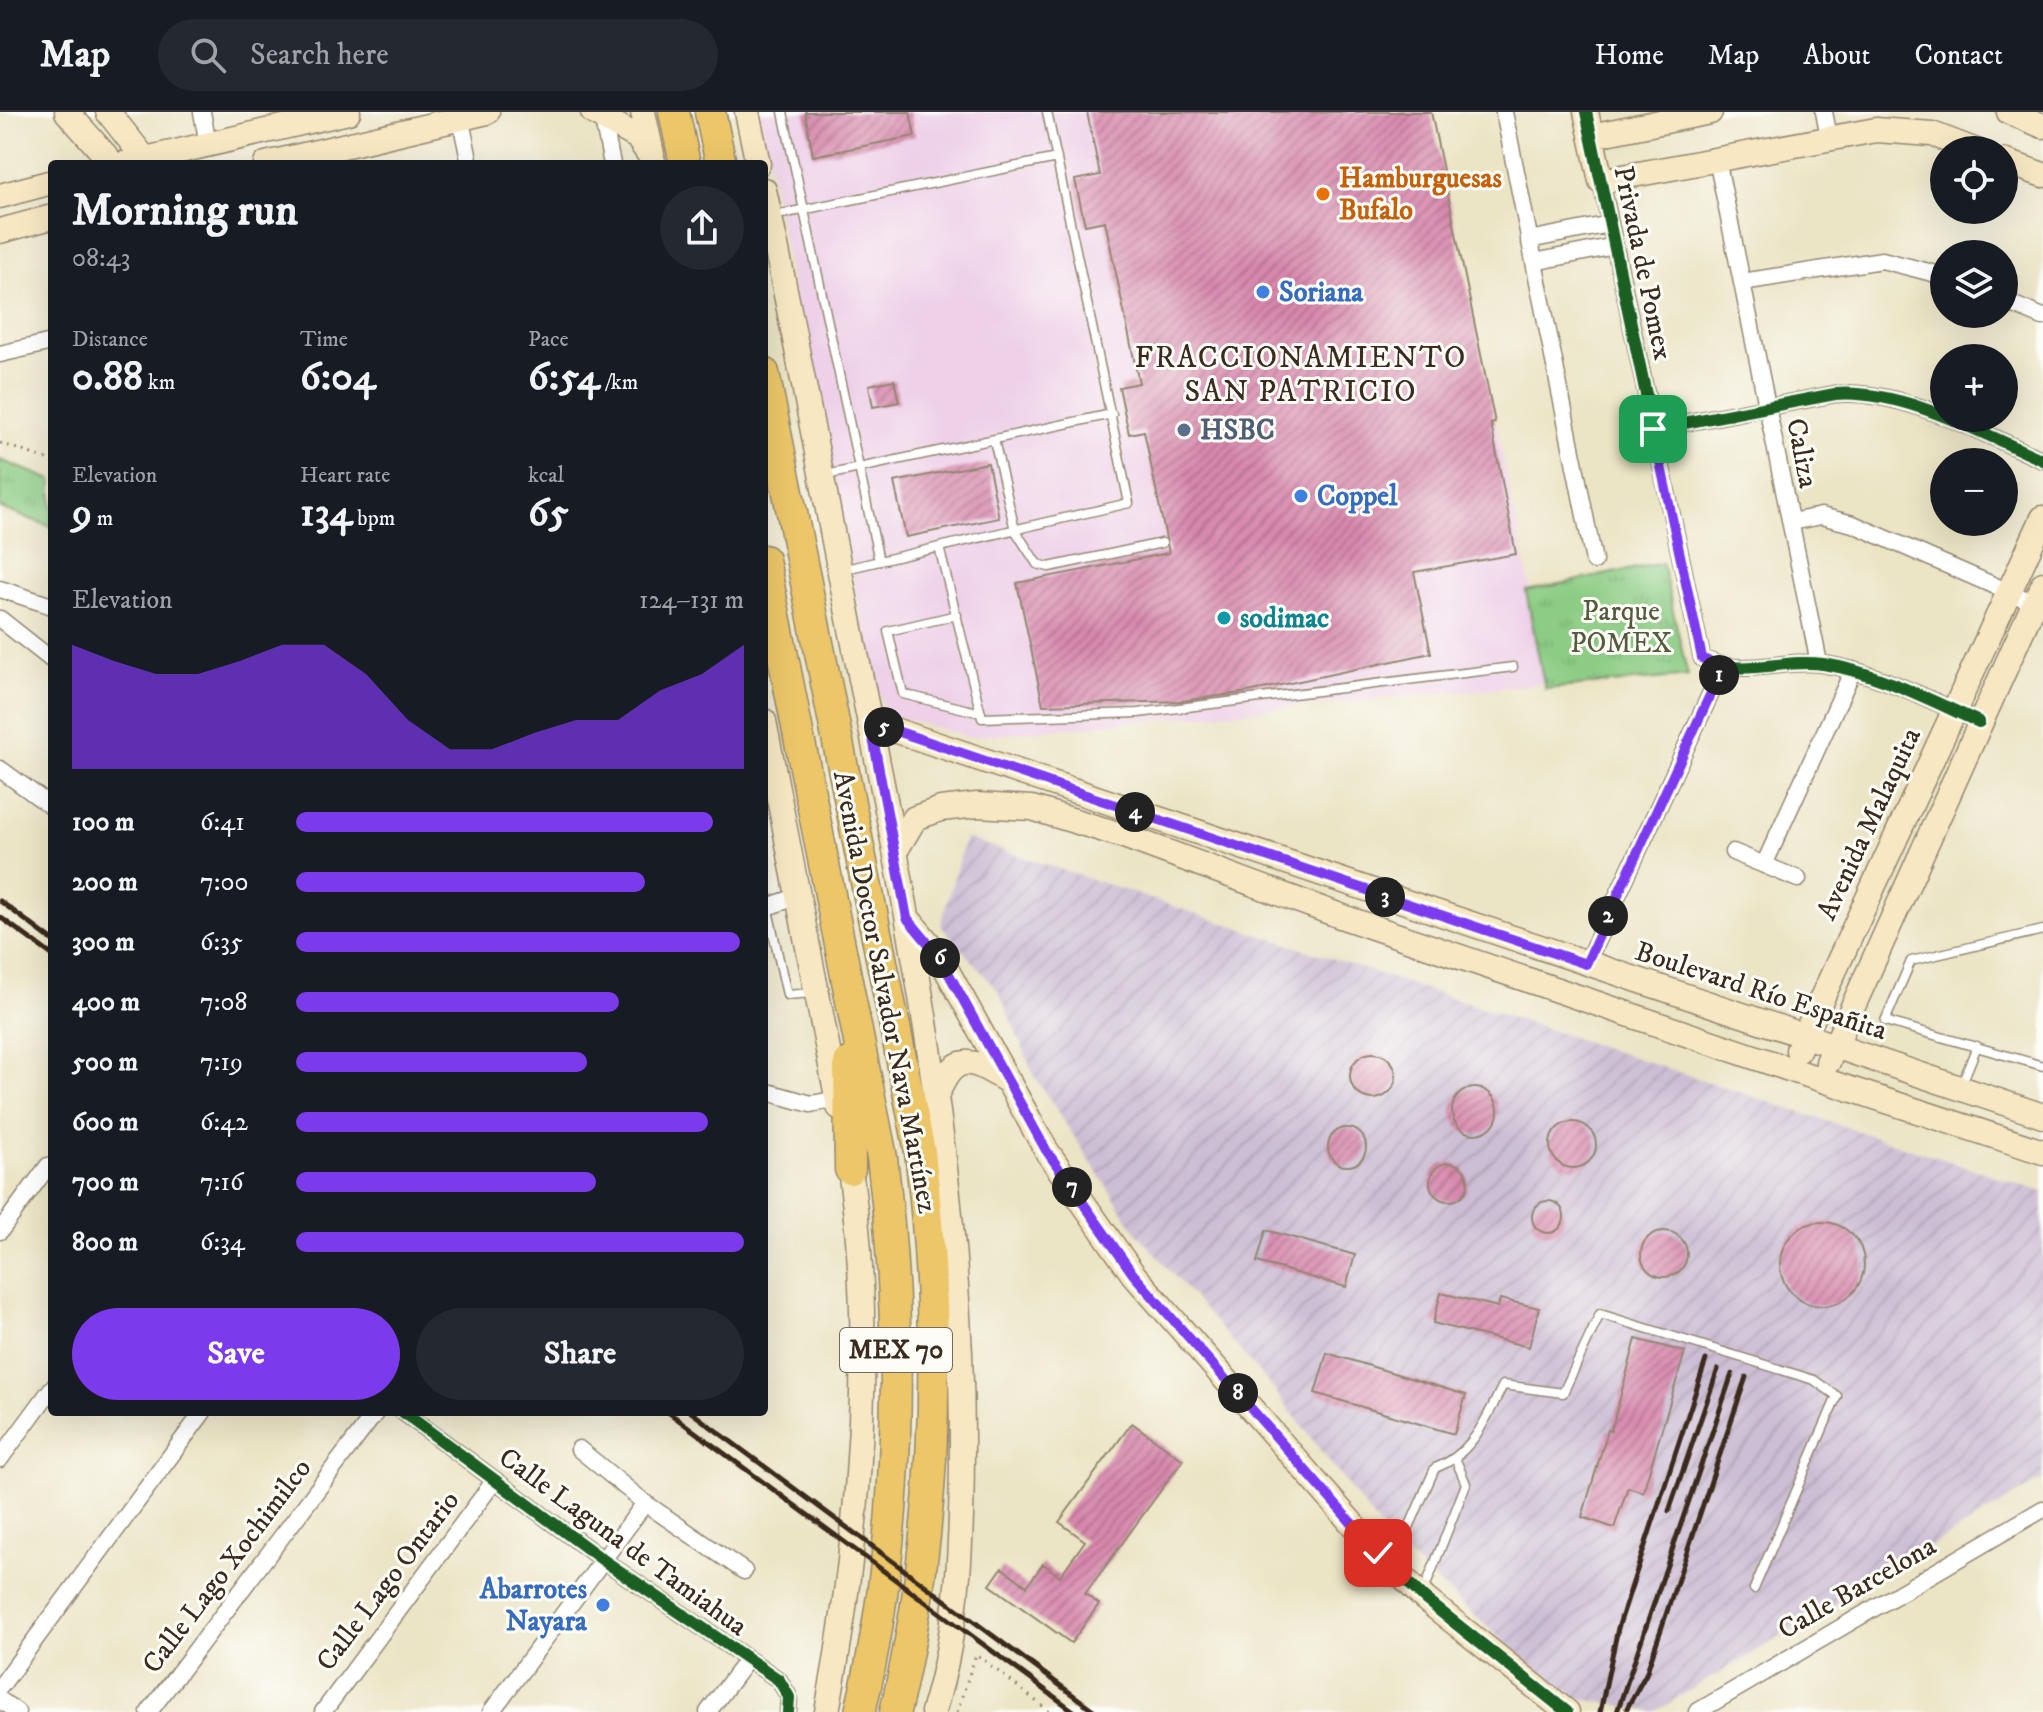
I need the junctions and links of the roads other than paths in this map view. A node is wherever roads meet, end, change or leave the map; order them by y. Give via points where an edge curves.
1 (67, 112) edge
2 (202, 112) edge
3 (348, 112) edge
4 (487, 112) edge
5 (643, 112) edge
6 (674, 112) edge
7 (710, 112) edge
8 (747, 112) edge
9 (783, 112) edge
10 (1047, 112) edge
11 (1504, 112) edge
12 (1710, 112) edge
13 (1824, 112) edge
14 (2009, 112) edge
15 (597, 114) edge
16 (111, 115) edge
17 (460, 116) edge
18 (1589, 124) edge
19 (2043, 126) edge
20 (89, 136) junction
21 (1937, 136) edge
22 (1829, 137) junction
23 (208, 145) junction
24 (1057, 158) junction
25 (1717, 159) junction
26 (110, 160) edge
27 (139, 160) edge
28 (148, 160) edge
29 (282, 160) edge
30 (469, 160) edge
31 (611, 160) edge
32 (652, 160) edge
33 (653, 160) edge
34 (684, 160) edge
35 (720, 160) edge
36 (757, 160) edge
37 (2018, 166) edge
38 (2043, 175) edge
39 (1601, 181) junction
40 (48, 183) edge
41 (0, 196) edge
42 (768, 207) edge
43 (803, 209) junction
44 (770, 216) junction
45 (48, 218) edge
46 (1610, 224) junction
47 (0, 231) edge
48 (1529, 240) junction
49 (1615, 246) junction
50 (1534, 262) junction
51 (1930, 272) edge
52 (1742, 282) junction
53 (2018, 307) edge
54 (2043, 317) edge
55 (48, 343) edge
56 (0, 354) edge
57 (768, 393) edge
58 (1768, 407) junction
59 (1112, 414) junction
60 (1653, 429) junction
61 (994, 440) junction
62 (2043, 460) edge
63 (862, 468) junction
64 (822, 476) junction
65 (2043, 518) edge
66 (1791, 522) junction
67 (1015, 530) junction
68 (1162, 543) dead end
69 (939, 547) junction
70 (879, 561) junction
71 (1594, 561) dead end
72 (840, 571) junction
73 (768, 580) edge
74 (0, 589) edge
75 (2009, 591) junction
76 (2038, 593) edge
77 (48, 605) edge
78 (957, 615) junction
79 (0, 619) edge
80 (48, 657) edge
81 (1819, 663) junction
82 (1513, 667) dead end
83 (1722, 669) junction
84 (1853, 670) junction
85 (1954, 711) junction
86 (981, 713) junction
87 (870, 722) junction
88 (1979, 722) junction
89 (768, 741) edge
90 (0, 769) edge
91 (48, 804) edge
92 (896, 850) junction
93 (1733, 852) dead end
94 (1764, 865) junction
95 (1798, 879) dead end
96 (799, 896) junction
97 (768, 901) edge
98 (768, 915) edge
99 (907, 918) junction
100 (2043, 930) edge
101 (1586, 964) junction
102 (849, 989) junction
103 (818, 992) junction
104 (1804, 1037) junction
105 (1977, 1046) junction
106 (1835, 1048) junction
107 (2043, 1066) edge
108 (1789, 1069) junction
109 (1821, 1079) junction
110 (1011, 1084) junction
111 (1960, 1089) junction
112 (768, 1092) edge
113 (936, 1097) junction
114 (838, 1099) junction
115 (2043, 1116) edge
116 (2043, 1152) edge
117 (48, 1169) edge
118 (850, 1169) junction
119 (950, 1214) junction
120 (0, 1231) edge
121 (935, 1335) junction
122 (48, 1393) edge
123 (200, 1416) edge
124 (373, 1416) edge
125 (408, 1416) edge
126 (579, 1449) dead end
127 (0, 1459) edge
128 (1456, 1460) junction
129 (495, 1480) junction
130 (645, 1503) junction
131 (2043, 1509) edge
132 (603, 1560) junction
133 (1393, 1567) junction
134 (744, 1571) dead end
135 (1754, 1589) dead end
136 (1422, 1596) junction
137 (747, 1660) junction
138 (0, 1687) edge
139 (0, 1700) edge
140 (17, 1712) edge
141 (149, 1712) edge
142 (323, 1712) edge
143 (491, 1712) edge
144 (708, 1712) edge
145 (788, 1712) edge
146 (827, 1712) edge
147 (860, 1712) edge
148 (895, 1712) edge
149 (933, 1712) edge
150 (1567, 1712) edge
151 (1697, 1712) edge

1 - 20 main road
2 - 23 street
3 - 23 main road
4 - 17 main road
5 - 33 main road
6 - 34 highway
7 - 35 highway
8 - 36 main road
9 - 43 lane
10 - 24 lane
11 - 48 street
12 - 18 main road
13 - 22 street
14 - 19 main road
15 - 31 street
15 - 32 main road via 637,137
16 - 20 main road via 108,135
16 - 27 main road
17 - 29 main road
17 - 30 street
18 - 39 main road, Privada de Pomex
20 - 26 main road
21 - 22 main road via 1876,130
22 - 25 main road
23 - 28 main road
24 - 43 lane
24 - 59 lane
25 - 39 main road
25 - 52 street, Caliza
37 - 38 main road
39 - 46 street, Privada de Pomex
40 - 41 main road
42 - 44 main road, Avenida Doctor Salvador Nava Martínez
43 - 44 lane
43 - 63 lane
44 - 64 main road, Avenida Doctor Salvador Nava Martínez
45 - 47 main road
46 - 48 street
46 - 49 street, Privada de Pomex
48 - 50 street
49 - 50 street
49 - 60 street, Privada de Pomex
50 - 71 street
51 - 52 street via 1882,260
52 - 58 street, Caliza
53 - 54 street
55 - 56 street
57 - 121 highway, Avenida Doctor Salvador Nava Martínez / MEX 70 via 920,1152
58 - 60 street
58 - 62 street via 1864,392 1894,399
58 - 66 street, Caliza
59 - 61 lane
59 - 67 lane via 1129,503
60 - 83 street, Privada de Pomex via 1702,658
61 - 63 lane
61 - 67 lane
63 - 64 lane
63 - 70 lane
64 - 72 main road, Avenida Doctor Salvador Nava Martínez
65 - 75 main road, Avenida Malaquita
66 - 75 street via 1821,516 1853,524
66 - 81 street, Caliza
67 - 68 lane via 1037,564 1049,567
67 - 69 lane
69 - 70 lane
69 - 78 lane
70 - 72 lane
72 - 87 main road, Avenida Doctor Salvador Nava Martínez
73 - 102 highway, Avenida Doctor Salvador Nava Martínez / MEX 70
74 - 77 street
75 - 76 street
75 - 85 main road, Avenida Malaquita
76 - 88 main road, Avenida Malaquita
78 - 86 lane
78 - 86 lane via 888,631 903,694
79 - 80 street
81 - 83 street
81 - 84 street
82 - 86 lane via 1138,713 982,718
83 - 101 street
84 - 85 street
84 - 94 street
85 - 88 street
85 - 104 main road, Avenida Malaquita
87 - 92 main road, Avenida Doctor Salvador Nava Martínez
87 - 101 main road, Boulevard Río Españita
88 - 106 main road, Avenida Malaquita
89 - 96 main road
90 - 91 street
92 - 99 main road, Avenida Doctor Salvador Nava Martínez
92 - 108 main road via 915,818 941,809 1032,808
93 - 94 street
94 - 95 street
96 - 97 street
96 - 103 main road
98 - 103 lane via 787,995
99 - 110 main road via 939,956
99 - 113 main road, Avenida Doctor Salvador Nava Martínez
100 - 105 lane via 1911,961 1885,1021
101 - 104 main road, Boulevard Río Españita
102 - 118 highway
102 - 147 highway, Avenida Doctor Salvador Nava Martínez / MEX 70 via 882,1158 894,1251 896,1336 884,1562
103 - 114 main road
104 - 106 main road, Boulevard Río Españita
104 - 108 main road, Avenida Malaquita
105 - 107 lane
105 - 111 lane
106 - 109 main road, Avenida Malaquita
106 - 111 main road, Boulevard Río Españita
108 - 109 main road
109 - 116 main road
110 - 113 main road via 977,1062 965,1062 945,1073
110 - 133 main road via 1046,1150 1133,1274
111 - 115 main road, Boulevard Río Españita
112 - 114 street via 811,1104
113 - 119 main road, Avenida Doctor Salvador Nava Martínez
114 - 118 main road
117 - 120 street
118 - 146 main road via 864,1334 858,1462
119 - 121 highway
119 - 149 main road, Avenida Doctor Salvador Nava Martínez via 961,1339 962,1472 951,1639
121 - 148 highway, Avenida Doctor Salvador Nava Martínez / MEX 70 via 922,1567
122 - 127 street
123 - 138 street
124 - 141 street, Calle Lago Xochimilco
125 - 129 street, Calle Laguna de Tamiahua
126 - 130 street
128 - 133 lane via 1435,1468
128 - 135 lane via 1480,1431 1503,1385 1563,1393 1600,1314 1814,1380 1837,1396
128 - 136 lane via 1466,1484
129 - 132 street, Calle Laguna de Tamiahua
129 - 142 street, Calle Lago Ontario
130 - 132 street
130 - 134 street
131 - 151 street, Calle Barcelona
132 - 137 street, Calle Laguna de Tamiahua
132 - 143 street
133 - 136 main road
136 - 150 main road
137 - 144 street
137 - 145 street, Calle Laguna de Tamiahua via 779,1680 789,1697
139 - 140 street

